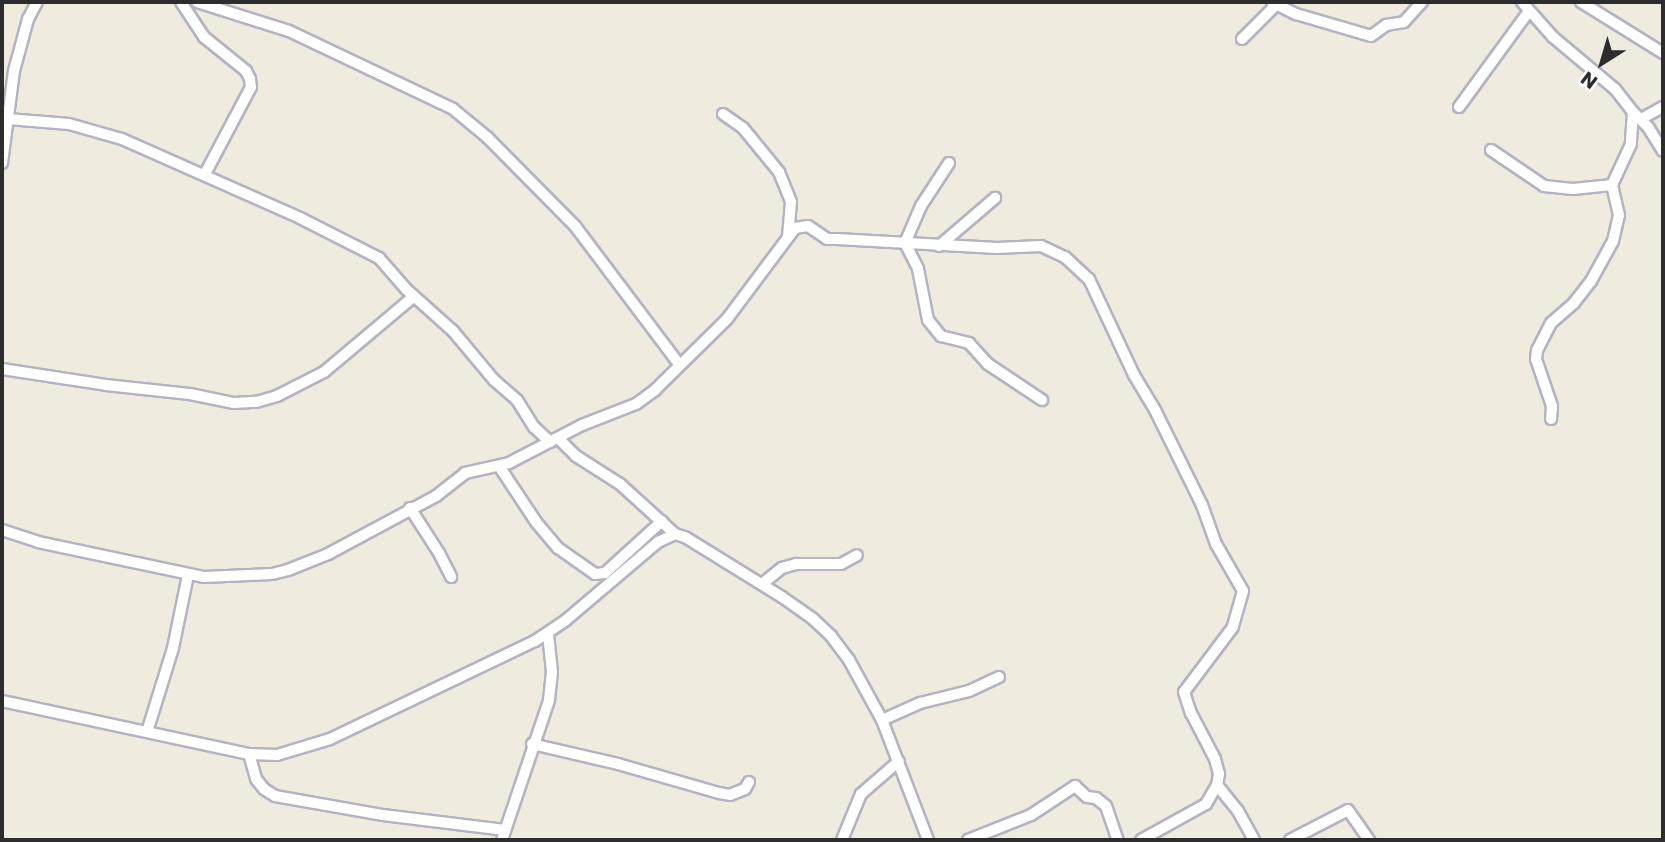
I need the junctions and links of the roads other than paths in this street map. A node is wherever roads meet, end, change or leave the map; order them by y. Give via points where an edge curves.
1 (37, 2) edge
2 (181, 2) edge
3 (197, 2) edge
4 (1422, 2) edge
5 (1522, 2) edge
6 (1581, 2) edge
7 (1274, 3) edge
8 (232, 6) edge
9 (1530, 11) junction
10 (1242, 39) dead end
11 (1663, 53) edge
12 (1459, 107) dead end
13 (1663, 107) edge
14 (1633, 112) junction
15 (723, 114) dead end
16 (8, 119) junction
17 (1641, 119) junction
18 (1491, 150) dead end
19 (1663, 151) edge
20 (2, 163) edge
21 (949, 163) dead end
22 (205, 174) junction
23 (1612, 185) junction
24 (995, 198) dead end
25 (788, 237) junction
26 (905, 243) junction
27 (939, 246) junction
28 (413, 297) junction
29 (679, 364) junction
30 (2, 369) edge
31 (1042, 400) dead end
32 (1551, 419) dead end
33 (554, 440) junction
34 (499, 466) junction
35 (410, 508) junction
36 (662, 521) junction
37 (2, 530) edge
38 (675, 534) junction
39 (857, 555) dead end
40 (188, 575) junction
41 (451, 577) dead end
42 (762, 584) junction
43 (548, 634) junction
44 (999, 677) dead end
45 (2, 701) edge
46 (882, 720) junction
47 (147, 733) junction
48 (532, 744) junction
49 (248, 754) junction
50 (899, 761) junction
51 (749, 782) dead end
52 (1217, 785) junction
53 (503, 835) edge
54 (926, 837) edge
55 (842, 840) edge
56 (935, 840) edge
57 (968, 840) edge
58 (1118, 840) edge
59 (1141, 840) edge
60 (1254, 840) edge
61 (1290, 840) edge
62 (1369, 840) edge

1 - 16 street via 17,58
2 - 22 street via 204,37 250,79 251,87
3 - 8 street
4 - 7 street via 1404,22 1386,25 1372,36
5 - 9 street
6 - 11 street
7 - 10 street
8 - 29 street via 453,109 575,226
9 - 12 street
9 - 14 street via 1553,37 1606,80
13 - 17 street
14 - 17 street
14 - 23 street via 1631,144
15 - 25 street via 743,128 779,172 790,202
16 - 20 street
16 - 22 street via 49,120 89,128
17 - 19 street
18 - 23 street via 1544,186
21 - 26 street via 921,206
22 - 28 street via 379,258
23 - 32 street via 1619,214 1613,242 1591,281 1552,323 1536,350 1552,406
24 - 27 street
25 - 26 street via 803,226 827,239
25 - 29 street via 727,319
26 - 27 street
26 - 31 street via 918,269 922,304 934,332 969,343 988,364
27 - 52 street via 1041,246 1065,257 1089,279 1243,592 1233,627 1184,692 1215,759
28 - 30 street via 324,372 256,402 234,403
28 - 33 street via 453,331 517,400 534,427
29 - 33 street via 636,404
33 - 34 street
33 - 36 street via 620,484
34 - 35 street via 465,473 443,492
34 - 36 street via 558,548 595,574 605,573
35 - 40 street via 328,554 288,570 239,577
35 - 41 street
36 - 38 street
37 - 40 street
38 - 42 street
38 - 43 street via 658,542
39 - 42 street via 841,564 782,568
40 - 47 street via 173,648
42 - 46 street via 831,636
43 - 48 street via 552,687
43 - 49 street via 330,739 277,755
44 - 46 street
45 - 47 street
46 - 50 street
47 - 49 street
48 - 51 street via 730,795 745,789
48 - 53 street
49 - 53 street via 257,779 275,796
50 - 54 street
50 - 55 street via 861,794
52 - 59 street via 1206,804
52 - 60 street
54 - 56 street
57 - 58 street via 1031,815 1075,786 1106,806
61 - 62 street via 1348,810

